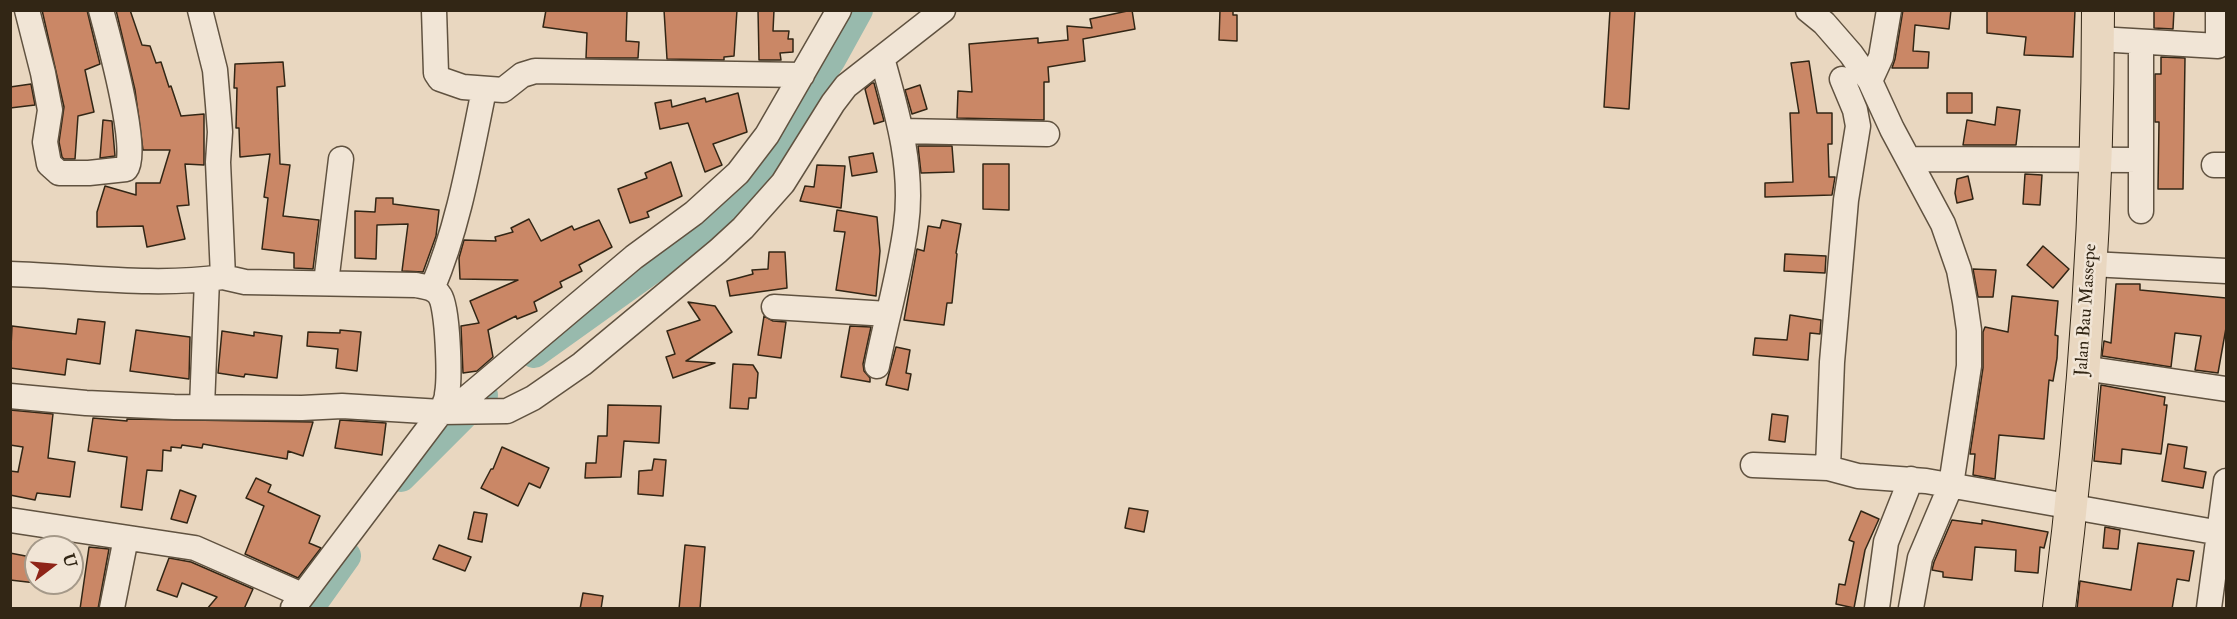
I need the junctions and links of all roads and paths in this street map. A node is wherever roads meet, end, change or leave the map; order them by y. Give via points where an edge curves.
1 (27, 10) edge
2 (101, 10) edge
3 (200, 10) edge
4 (434, 10) edge
5 (839, 10) edge
6 (943, 10) edge
7 (1808, 10) edge
8 (1889, 10) edge
9 (2218, 10) edge
10 (2098, 25) edge
11 (2141, 43) junction
12 (2222, 46) edge
13 (882, 58) junction
14 (802, 75) junction
15 (1842, 79) dead end
16 (1870, 81) junction
17 (484, 90) junction
18 (902, 131) junction
19 (1047, 134) dead end
20 (341, 159) dead end
21 (1909, 159) junction
22 (2095, 159) junction
23 (2141, 159) junction
24 (2141, 211) dead end
25 (2091, 264) junction
26 (2226, 271) edge
27 (10, 274) edge
28 (215, 278) junction
29 (326, 283) junction
30 (432, 289) junction
31 (774, 307) dead end
32 (888, 314) junction
33 (877, 366) dead end
34 (2083, 368) junction
35 (2226, 389) edge
36 (10, 396) edge
37 (202, 407) junction
38 (452, 412) junction
39 (1752, 465) dead end
40 (1828, 468) junction
41 (2226, 481) edge
42 (1932, 483) junction
43 (2072, 506) junction
44 (10, 520) edge
45 (2223, 533) edge
46 (126, 538) junction
47 (298, 602) edge
48 (112, 609) edge
49 (1877, 609) edge
50 (1911, 609) edge
51 (2059, 609) edge
52 (2209, 609) edge

1 - 2 street via 50,110 45,142 49,164 59,173 89,173 126,169 130,162 117,71
3 - 28 street via 215,70 218,105
4 - 17 street via 436,73 440,79
5 - 14 street
6 - 13 street
7 - 16 street via 1824,23
8 - 16 street via 1881,57
9 - 12 street
10 - 11 street
10 - 22 main road, Jalan Bau Massepe
11 - 12 street
11 - 23 street
13 - 18 street
13 - 38 street via 846,86 783,183 743,228 582,364 507,411
14 - 17 street via 535,71 522,75 503,90
14 - 38 street via 767,135 738,173
15 - 40 street via 1858,126 1846,200
16 - 21 street
17 - 30 street via 462,200
18 - 19 street
18 - 32 street via 908,187 906,225
20 - 29 street
21 - 22 street
21 - 42 street via 1943,224 1959,270 1969,330 1969,366
22 - 23 street
22 - 25 main road, Jalan Bau Massepe
23 - 24 street
25 - 26 street
25 - 34 main road, Jalan Bau Massepe
27 - 28 street via 128,280
28 - 29 street
28 - 37 street
29 - 30 street via 416,285
30 - 38 street via 442,297 444,306 447,396
31 - 32 street
32 - 33 street
34 - 35 street
34 - 43 main road, Jalan Bau Massepe
36 - 37 street
37 - 38 street via 342,406
38 - 47 street
39 - 40 street
40 - 42 street via 1858,476
41 - 45 street
42 - 43 street
42 - 49 street via 1886,543
42 - 50 street
43 - 45 street
43 - 51 main road, Jalan Bau Massepe
44 - 46 street
45 - 52 street
46 - 47 street via 195,548
46 - 48 street

